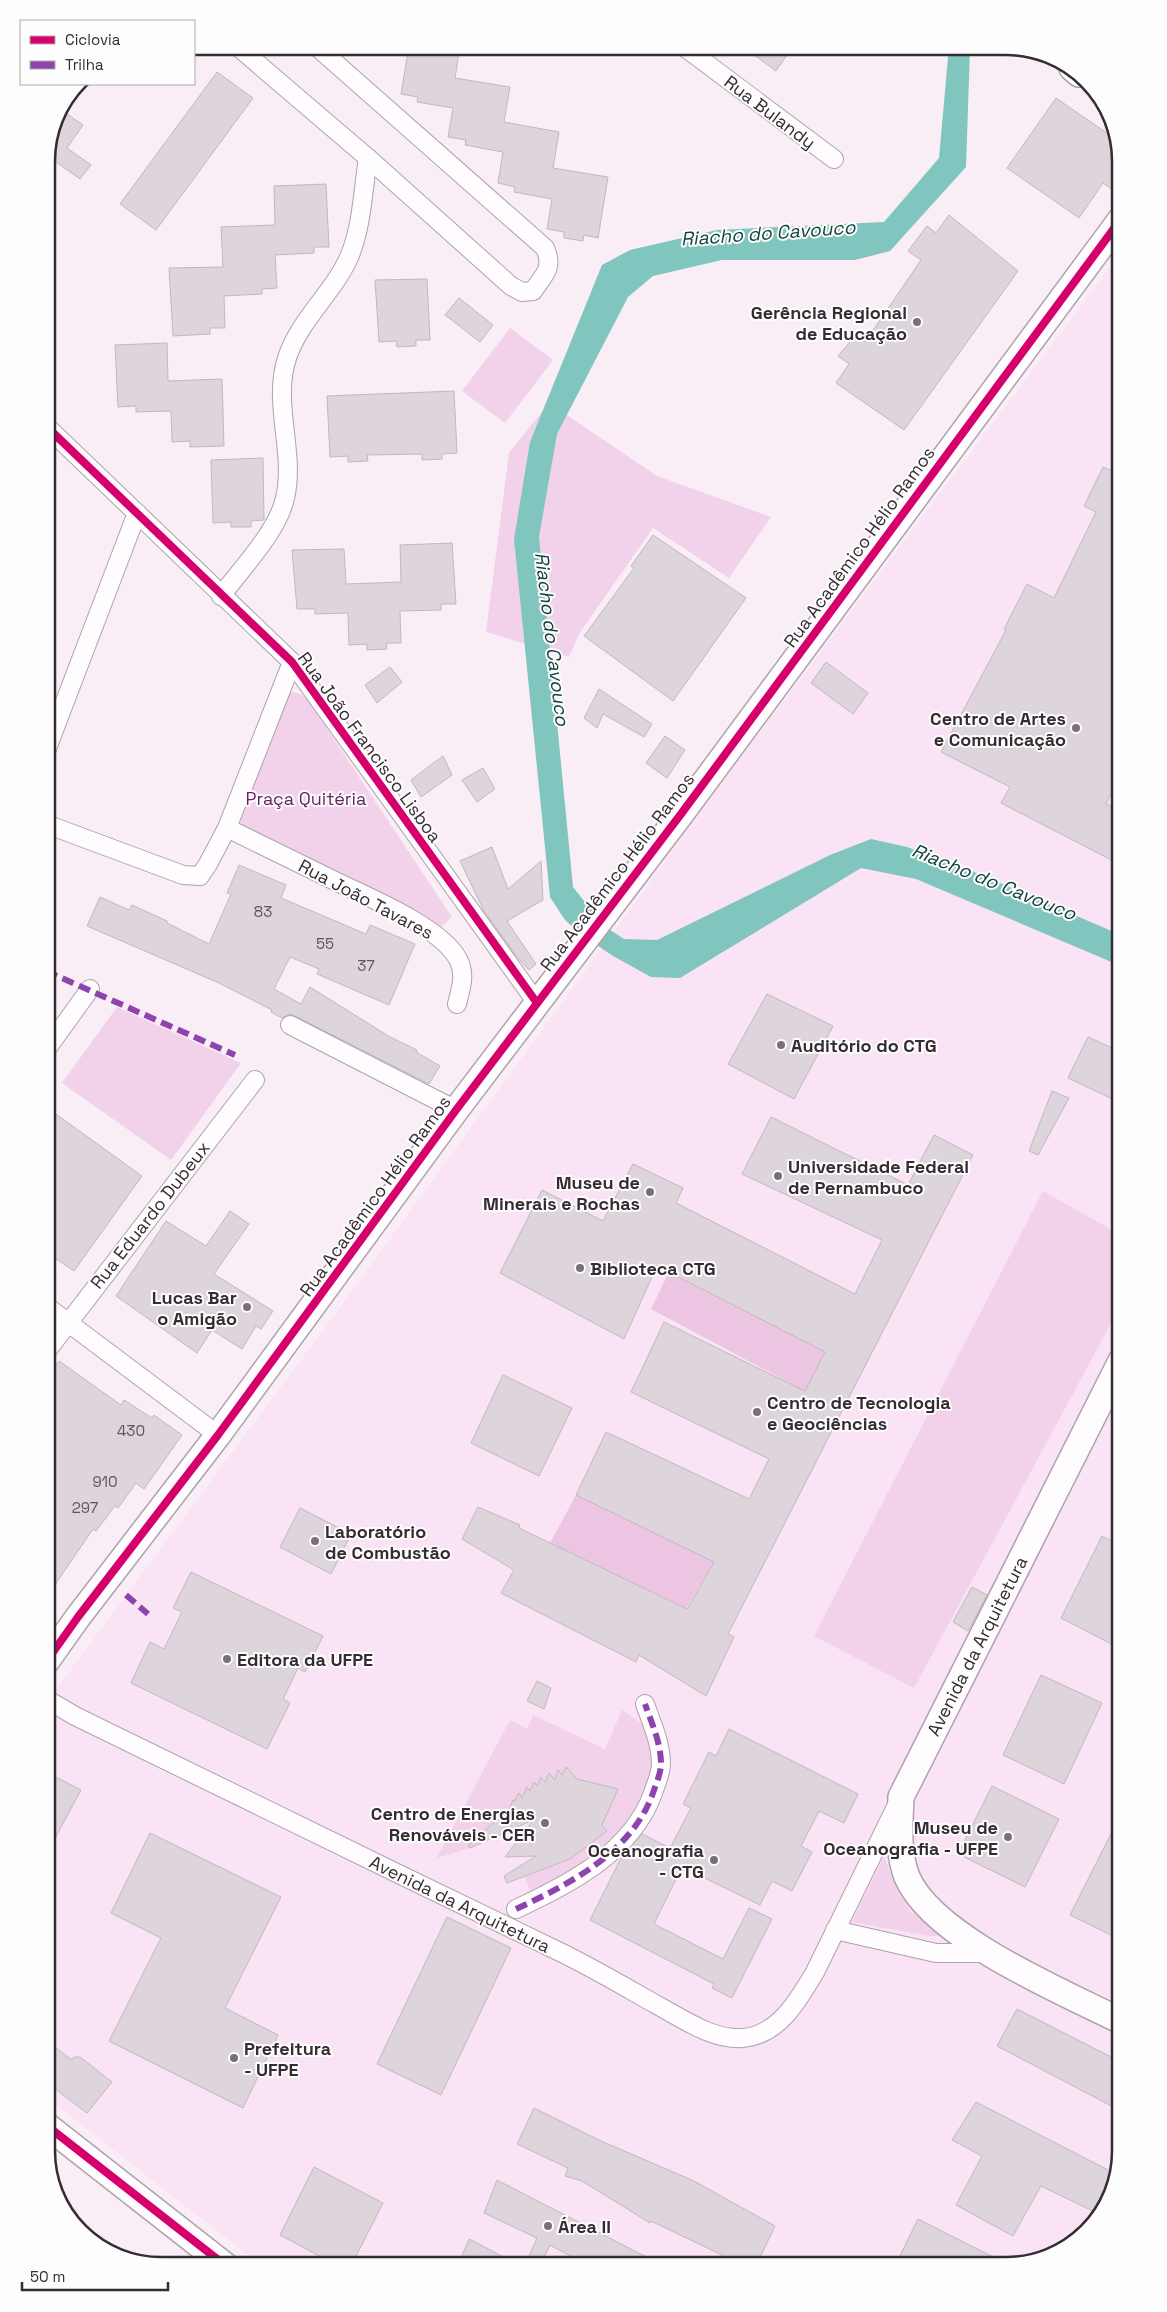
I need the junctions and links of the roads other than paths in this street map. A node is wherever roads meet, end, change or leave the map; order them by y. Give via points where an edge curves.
1 (248, 55) edge
2 (326, 55) edge
3 (695, 55) edge
4 (368, 158) junction
5 (834, 159) dead end
6 (1112, 231) edge
7 (55, 435) edge
8 (137, 513) junction
9 (221, 596) junction
10 (292, 662) junction
11 (55, 729) edge
12 (55, 827) edge
13 (226, 828) junction
14 (90, 989) dead end
15 (537, 1003) junction
16 (457, 1004) dead end
17 (290, 1025) dead end
18 (55, 1038) edge
19 (255, 1080) dead end
20 (456, 1110) junction
21 (55, 1313) edge
22 (68, 1322) junction
23 (55, 1340) edge
24 (1112, 1381) edge
25 (218, 1435) junction
26 (55, 1649) edge
27 (55, 1704) edge
28 (645, 1704) dead end
29 (901, 1798) junction
30 (516, 1909) dead end
31 (835, 1930) junction
32 (986, 1953) junction
33 (1112, 2016) edge
34 (55, 2132) edge
35 (215, 2257) edge

1 - 4 street
2 - 4 street via 545,248 549,258 548,270 532,291 522,292 511,286
3 - 5 street, Rua Bulandy
4 - 9 street via 357,232 350,256 288,356 281,390 288,475 285,499 273,527
6 - 15 street, Rua Acadêmico Hélio Ramos
7 - 8 street, Rua João Francisco Lisboa
8 - 9 street, Rua João Francisco Lisboa
8 - 11 street
9 - 10 street, Rua João Francisco Lisboa
10 - 13 street
10 - 15 street, Rua João Francisco Lisboa
12 - 13 street via 183,875 200,876
13 - 16 street, Rua João Tavares via 407,917 442,940 462,970 463,982
14 - 18 street
15 - 20 street, Rua Acadêmico Hélio Ramos
17 - 20 street
19 - 22 street, Rua Eduardo Dubeux
20 - 25 street, Rua Acadêmico Hélio Ramos
21 - 22 street
22 - 23 street, Rua Eduardo Dubeux
22 - 25 street
24 - 29 street, Avenida da Arquitetura
25 - 26 street, Rua Acadêmico Hélio Ramos
27 - 31 street, Avenida da Arquitetura via 560,1952 716,2034 743,2038 757,2035 784,2018 801,1996
28 - 30 street via 657,1736 661,1765 650,1802 639,1821 609,1855 552,1892
29 - 31 street, Avenida da Arquitetura
29 - 32 street via 900,1831 907,1876 917,1894 938,1915
31 - 32 street via 936,1953
32 - 33 street
34 - 35 street

